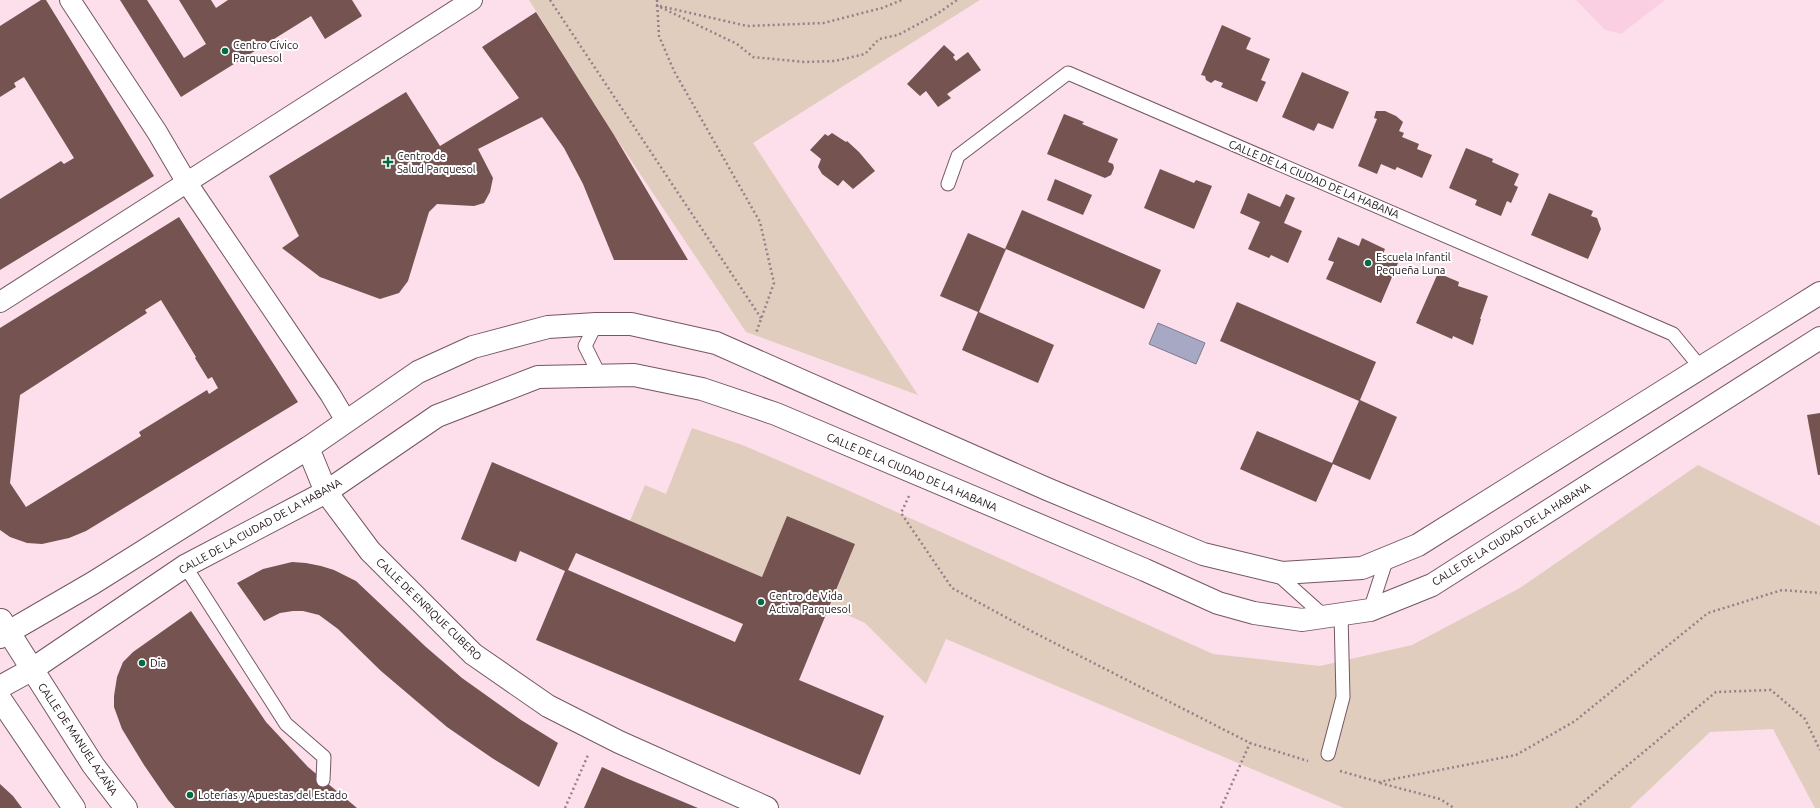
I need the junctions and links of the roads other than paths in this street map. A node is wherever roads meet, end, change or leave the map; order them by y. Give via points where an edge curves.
1 (70, 0) edge
2 (472, 0) edge
3 (187, 183) junction
4 (948, 184) dead end
5 (1820, 293) edge
6 (0, 302) edge
7 (596, 324) junction
8 (1820, 338) edge
9 (1701, 368) junction
10 (600, 376) junction
11 (346, 421) junction
12 (308, 448) junction
13 (326, 492) junction
14 (1387, 558) junction
15 (184, 566) junction
16 (1274, 571) junction
17 (1370, 610) junction
18 (1332, 615) junction
19 (3, 629) edge
20 (31, 670) junction
21 (0, 687) edge
22 (0, 699) edge
23 (1328, 754) dead end
24 (324, 780) dead end
25 (74, 808) edge
26 (126, 808) edge
27 (767, 808) edge

1 - 3 street via 157,132
2 - 3 street
3 - 6 street
3 - 11 street
4 - 9 lane, CALLE DE LA CIUDAD DE LA HABANA via 958,156 1068,73 1673,334
5 - 9 street
7 - 10 lane via 585,346
7 - 11 street via 548,327 473,347 418,372
7 - 16 street via 631,324 716,343 1047,489 1204,554
8 - 17 street, CALLE DE LA CIUDAD DE LA HABANA via 1432,585
9 - 14 street via 1418,545
10 - 13 street, CALLE DE LA CIUDAD DE LA HABANA via 538,377 437,416
10 - 18 street, CALLE DE LA CIUDAD DE LA HABANA via 634,375 702,390 776,414 1218,603 1254,613 1302,620
11 - 12 street
12 - 13 street, CALLE DE ENRIQUE CUBERO
12 - 19 street via 93,583
13 - 15 street, CALLE DE LA CIUDAD DE LA HABANA
13 - 27 street, CALLE DE ENRIQUE CUBERO via 370,551 473,654 548,706 598,732
14 - 16 street via 1362,568 1282,573
14 - 17 lane
15 - 20 street, CALLE DE LA CIUDAD DE LA HABANA
15 - 24 lane via 286,724 324,757
16 - 18 lane
17 - 18 street, CALLE DE LA CIUDAD DE LA HABANA
18 - 23 lane via 1343,698
19 - 20 street, CALLE DE MANUEL AZAÑA
20 - 21 street, CALLE DE LA CIUDAD DE LA HABANA
20 - 26 street, CALLE DE MANUEL AZAÑA via 93,765
22 - 25 street

